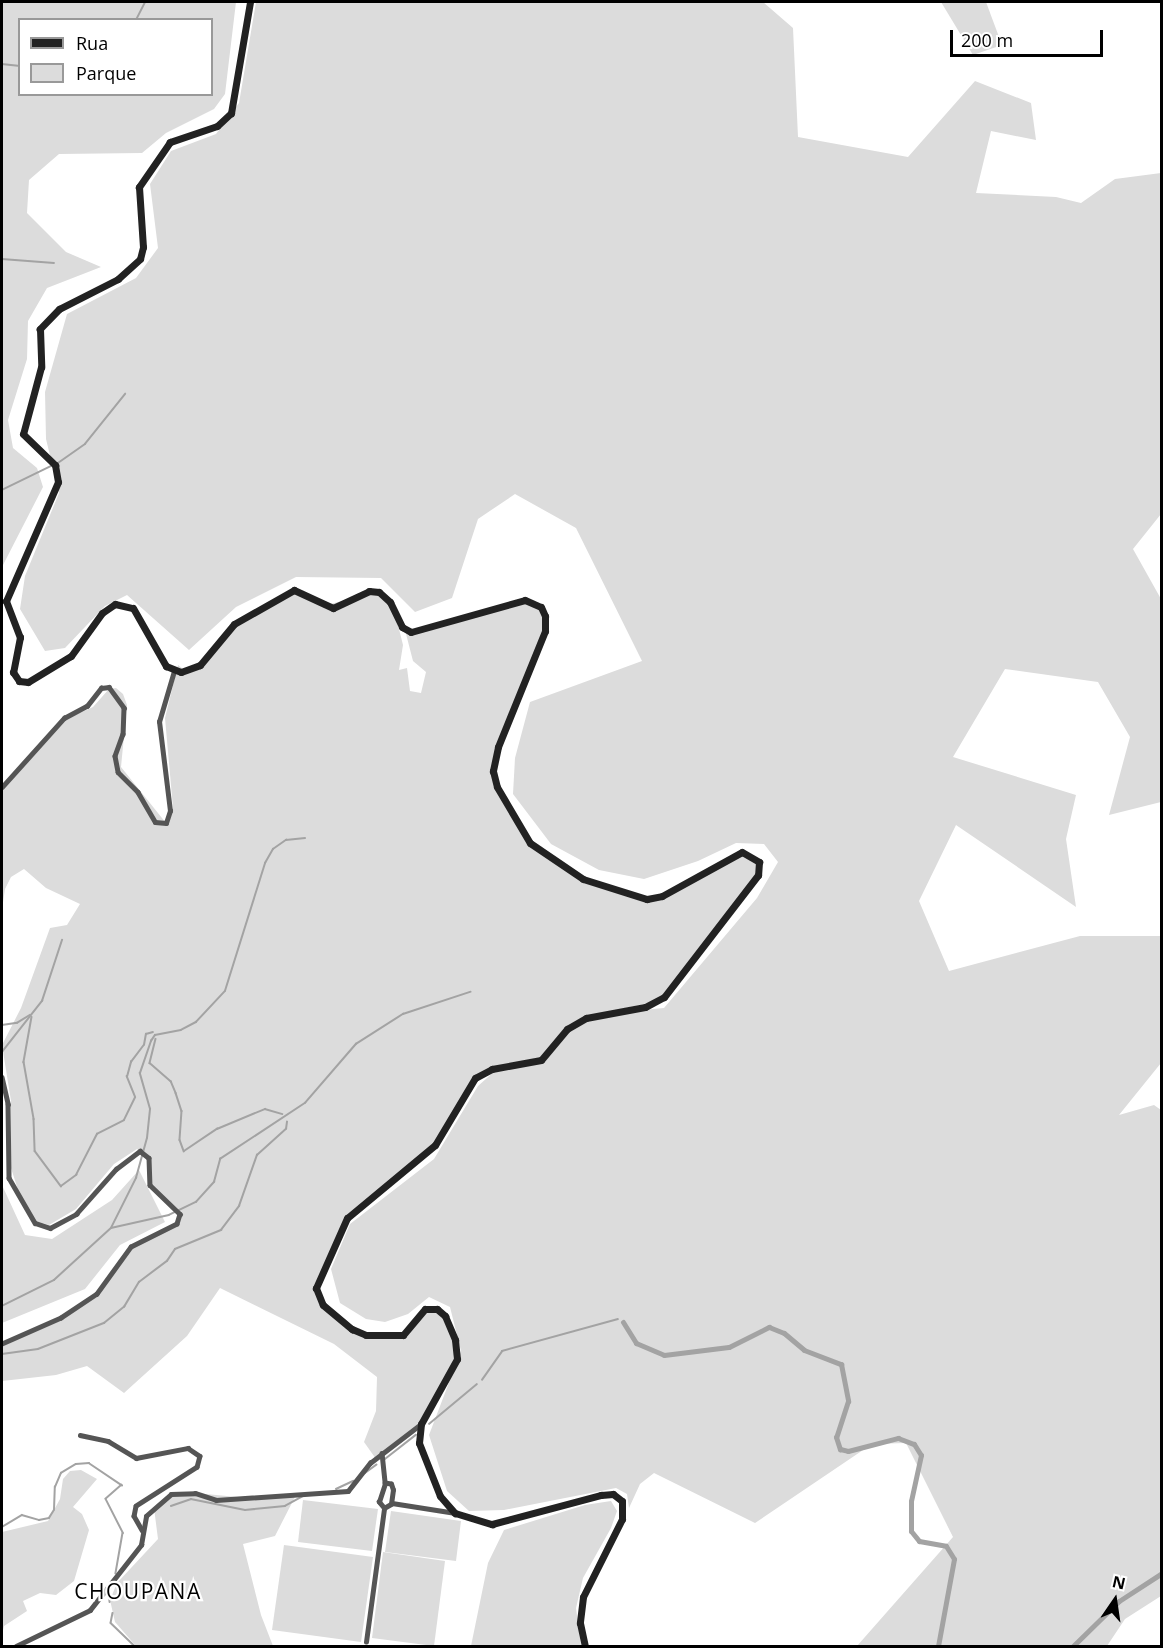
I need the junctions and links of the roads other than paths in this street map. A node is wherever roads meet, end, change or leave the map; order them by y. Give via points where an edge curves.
1 (250, 2) edge
2 (174, 671) junction
3 (2, 787) edge
4 (2, 1077) edge
5 (2, 1344) edge
6 (421, 1424) junction
7 (80, 1435) dead end
8 (382, 1454) junction
9 (385, 1483) junction
10 (392, 1503) junction
11 (384, 1508) junction
12 (455, 1513) junction
13 (142, 1530) junction
14 (366, 1642) junction
15 (16, 1647) edge
16 (360, 1647) edge
17 (373, 1647) edge
18 (585, 1647) edge

1 - 2 main road via 231,113 218,126 170,142 142,181 137,203 143,248 136,264 124,276 72,300 42,322 41,367 22,427 30,442 55,465 59,477 6,601 20,638 14,675 28,682 70,656 102,613 115,604 133,608 161,659
2 - 3 street via 159,722 170,811 166,823 155,822 138,792 118,772 115,756 123,734 124,708 109,687 101,688 87,706 57,725
2 - 6 main road via 194,670 227,630 294,590 333,608 369,591 379,592 390,602 402,627 411,632 511,602 534,603 545,616 545,631 498,747 493,771 497,787 530,843 583,879 647,899 662,896 742,852 759,862 758,875 664,997 645,1006 586,1018 567,1029 541,1060 492,1069 475,1078 435,1145 357,1208 340,1228 316,1288 322,1305 352,1329 374,1336 403,1335 425,1309 436,1309 445,1316 455,1340 457,1359
4 - 5 street via 8,1104 9,1178 35,1223 50,1228 76,1214 116,1169 138,1152 149,1158 150,1185 180,1214 177,1224 131,1246 97,1294 79,1307
6 - 8 street
6 - 12 main road via 419,1443 423,1459 443,1501
7 - 13 street via 101,1440 136,1458 188,1448 200,1456 197,1467 136,1506 134,1516
8 - 9 street
8 - 13 street via 348,1491 216,1500 195,1493 171,1494 146,1516
9 - 10 street via 392,1486
9 - 11 street via 379,1502
10 - 11 street
10 - 12 street
11 - 14 street
12 - 18 main road via 492,1524 601,1495 613,1494 622,1501 622,1519 583,1597 580,1623
13 - 15 street via 141,1545 90,1610
14 - 16 street
14 - 17 street

